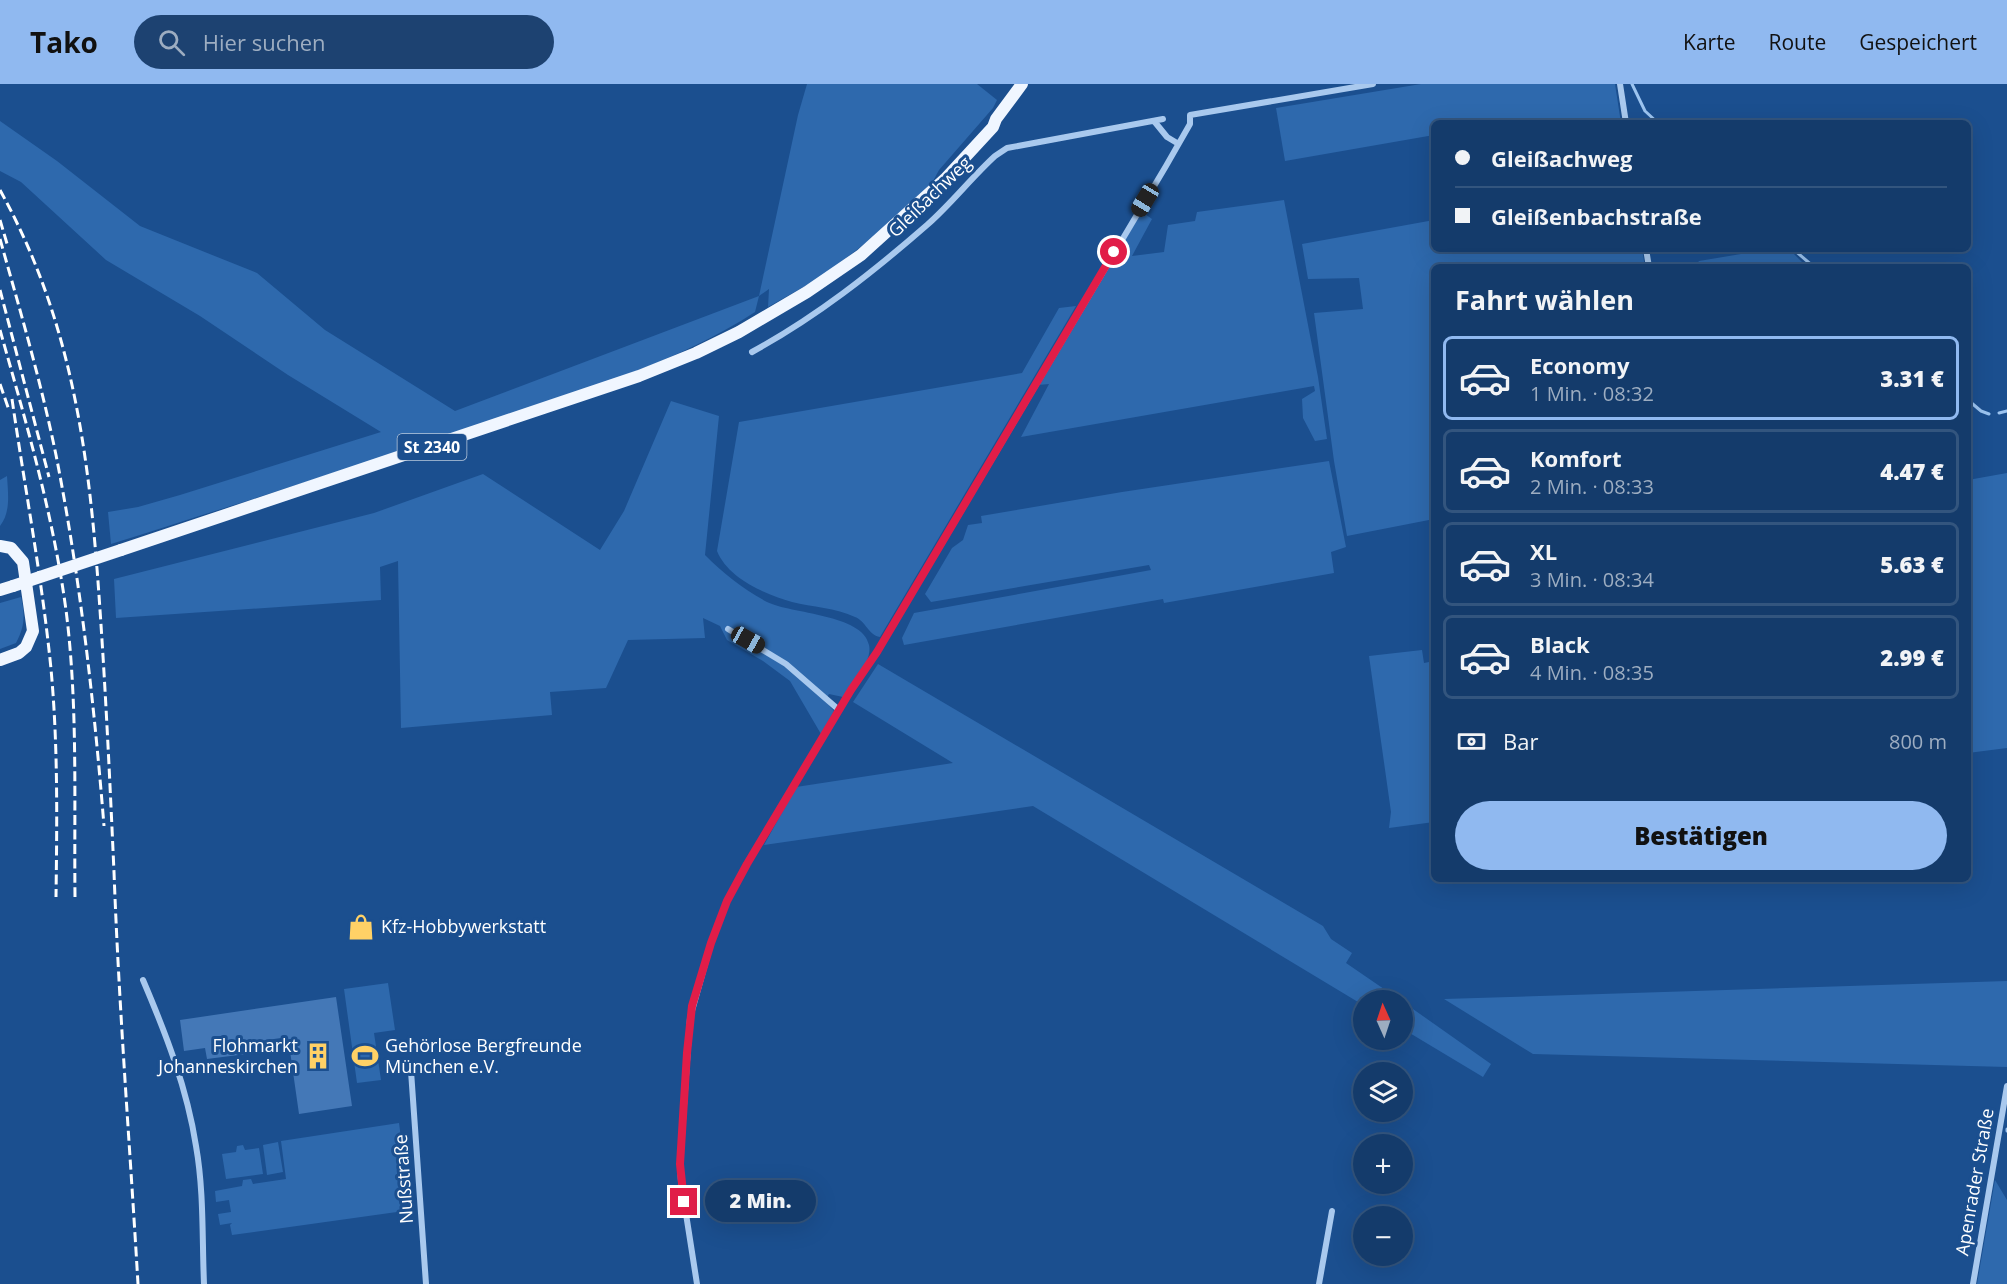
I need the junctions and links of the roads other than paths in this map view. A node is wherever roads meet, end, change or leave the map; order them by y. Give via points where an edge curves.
1 (1022, 84) edge
2 (1032, 84) edge
3 (1373, 84) edge
4 (1620, 84) edge
5 (1163, 119) dead end
6 (1626, 120) edge
7 (1154, 121) junction
8 (993, 127) junction
9 (1177, 143) junction
10 (752, 352) dead end
11 (0, 546) edge
12 (0, 590) edge
13 (728, 629) dead end
14 (0, 660) edge
15 (839, 711) junction
16 (143, 980) dead end
17 (411, 1071) dead end
18 (2007, 1086) edge
19 (1332, 1211) dead end
20 (204, 1284) edge
21 (426, 1284) edge
22 (697, 1284) edge
23 (1319, 1284) edge
24 (1973, 1284) edge

1 - 8 main road, St 2340
2 - 8 main road, St 2340 via 1002,122
3 - 9 street via 1190,115 1190,124
4 - 6 street
5 - 7 street, Gleißachweg
7 - 9 street
7 - 10 street, Gleißachweg via 1007,148 994,156 928,224 849,290
8 - 12 main road, St 2340, bridge via 884,237 776,312 696,353 639,376
9 - 15 street
11 - 14 main road via 11,548 23,562 33,621 26,647
13 - 15 street via 786,664
15 - 22 street via 727,901 692,1006 680,1164
16 - 20 street via 175,1060 195,1139
17 - 21 street, Nußstraße
18 - 24 street, Apenrader Straße
19 - 23 street

